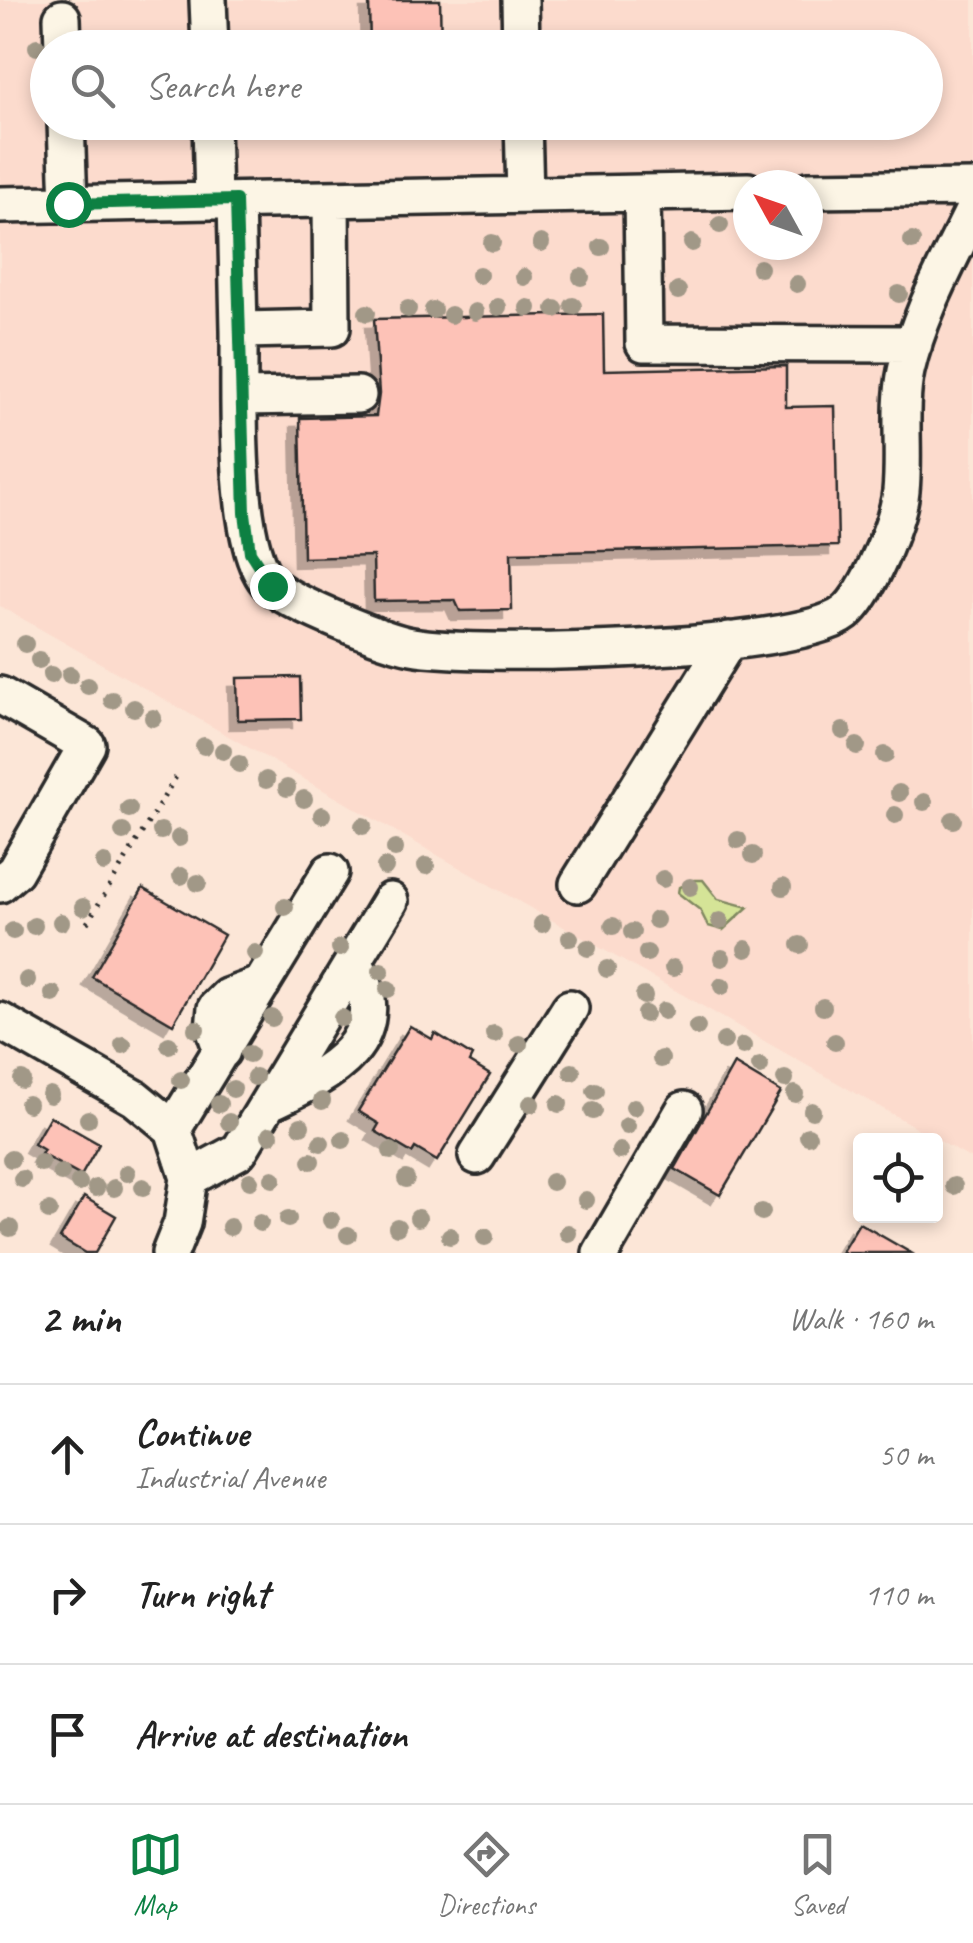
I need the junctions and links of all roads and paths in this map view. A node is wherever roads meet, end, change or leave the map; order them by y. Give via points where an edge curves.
1 (208, 0) edge
2 (520, 0) edge
3 (209, 30) edge
4 (521, 30) edge
5 (66, 140) edge
6 (214, 140) edge
7 (523, 140) edge
8 (973, 188) edge
9 (823, 190) edge
10 (733, 191) edge
11 (642, 192) junction
12 (525, 195) junction
13 (331, 198) junction
14 (225, 201) junction
15 (68, 204) junction
16 (0, 205) edge
17 (973, 211) edge
18 (239, 330) junction
19 (914, 344) junction
20 (358, 394) dead end
21 (240, 397) junction
22 (729, 640) junction
23 (0, 695) edge
24 (176, 777) dead end
25 (330, 872) dead end
26 (0, 884) edge
27 (578, 884) dead end
28 (390, 901) dead end
29 (87, 923) dead end
30 (354, 960) junction
31 (570, 1008) dead end
32 (0, 1021) edge
33 (268, 1103) junction
34 (684, 1110) dead end
35 (173, 1129) junction
36 (477, 1156) dead end
37 (189, 1178) junction
38 (170, 1253) edge
39 (601, 1253) edge

1 - 3 street
2 - 4 street
5 - 15 street
6 - 14 street
7 - 12 street
8 - 9 street
10 - 11 street
11 - 12 street
11 - 19 street via 644,343
12 - 13 street
13 - 14 street
13 - 18 street via 332,328
14 - 15 street
14 - 18 street
15 - 16 street
17 - 19 street
18 - 21 street
19 - 22 street via 906,373 901,495 872,576 845,613 802,633
20 - 21 street
21 - 22 street via 250,552 272,586 410,646 509,650
22 - 27 street
23 - 26 street via 87,744 15,872
24 - 29 path
25 - 35 street
28 - 30 street
30 - 33 street
30 - 33 street via 366,1011 356,1049 322,1079
31 - 36 street
32 - 35 street via 135,1098
33 - 37 street via 239,1151
34 - 39 street
35 - 37 street
37 - 38 street

